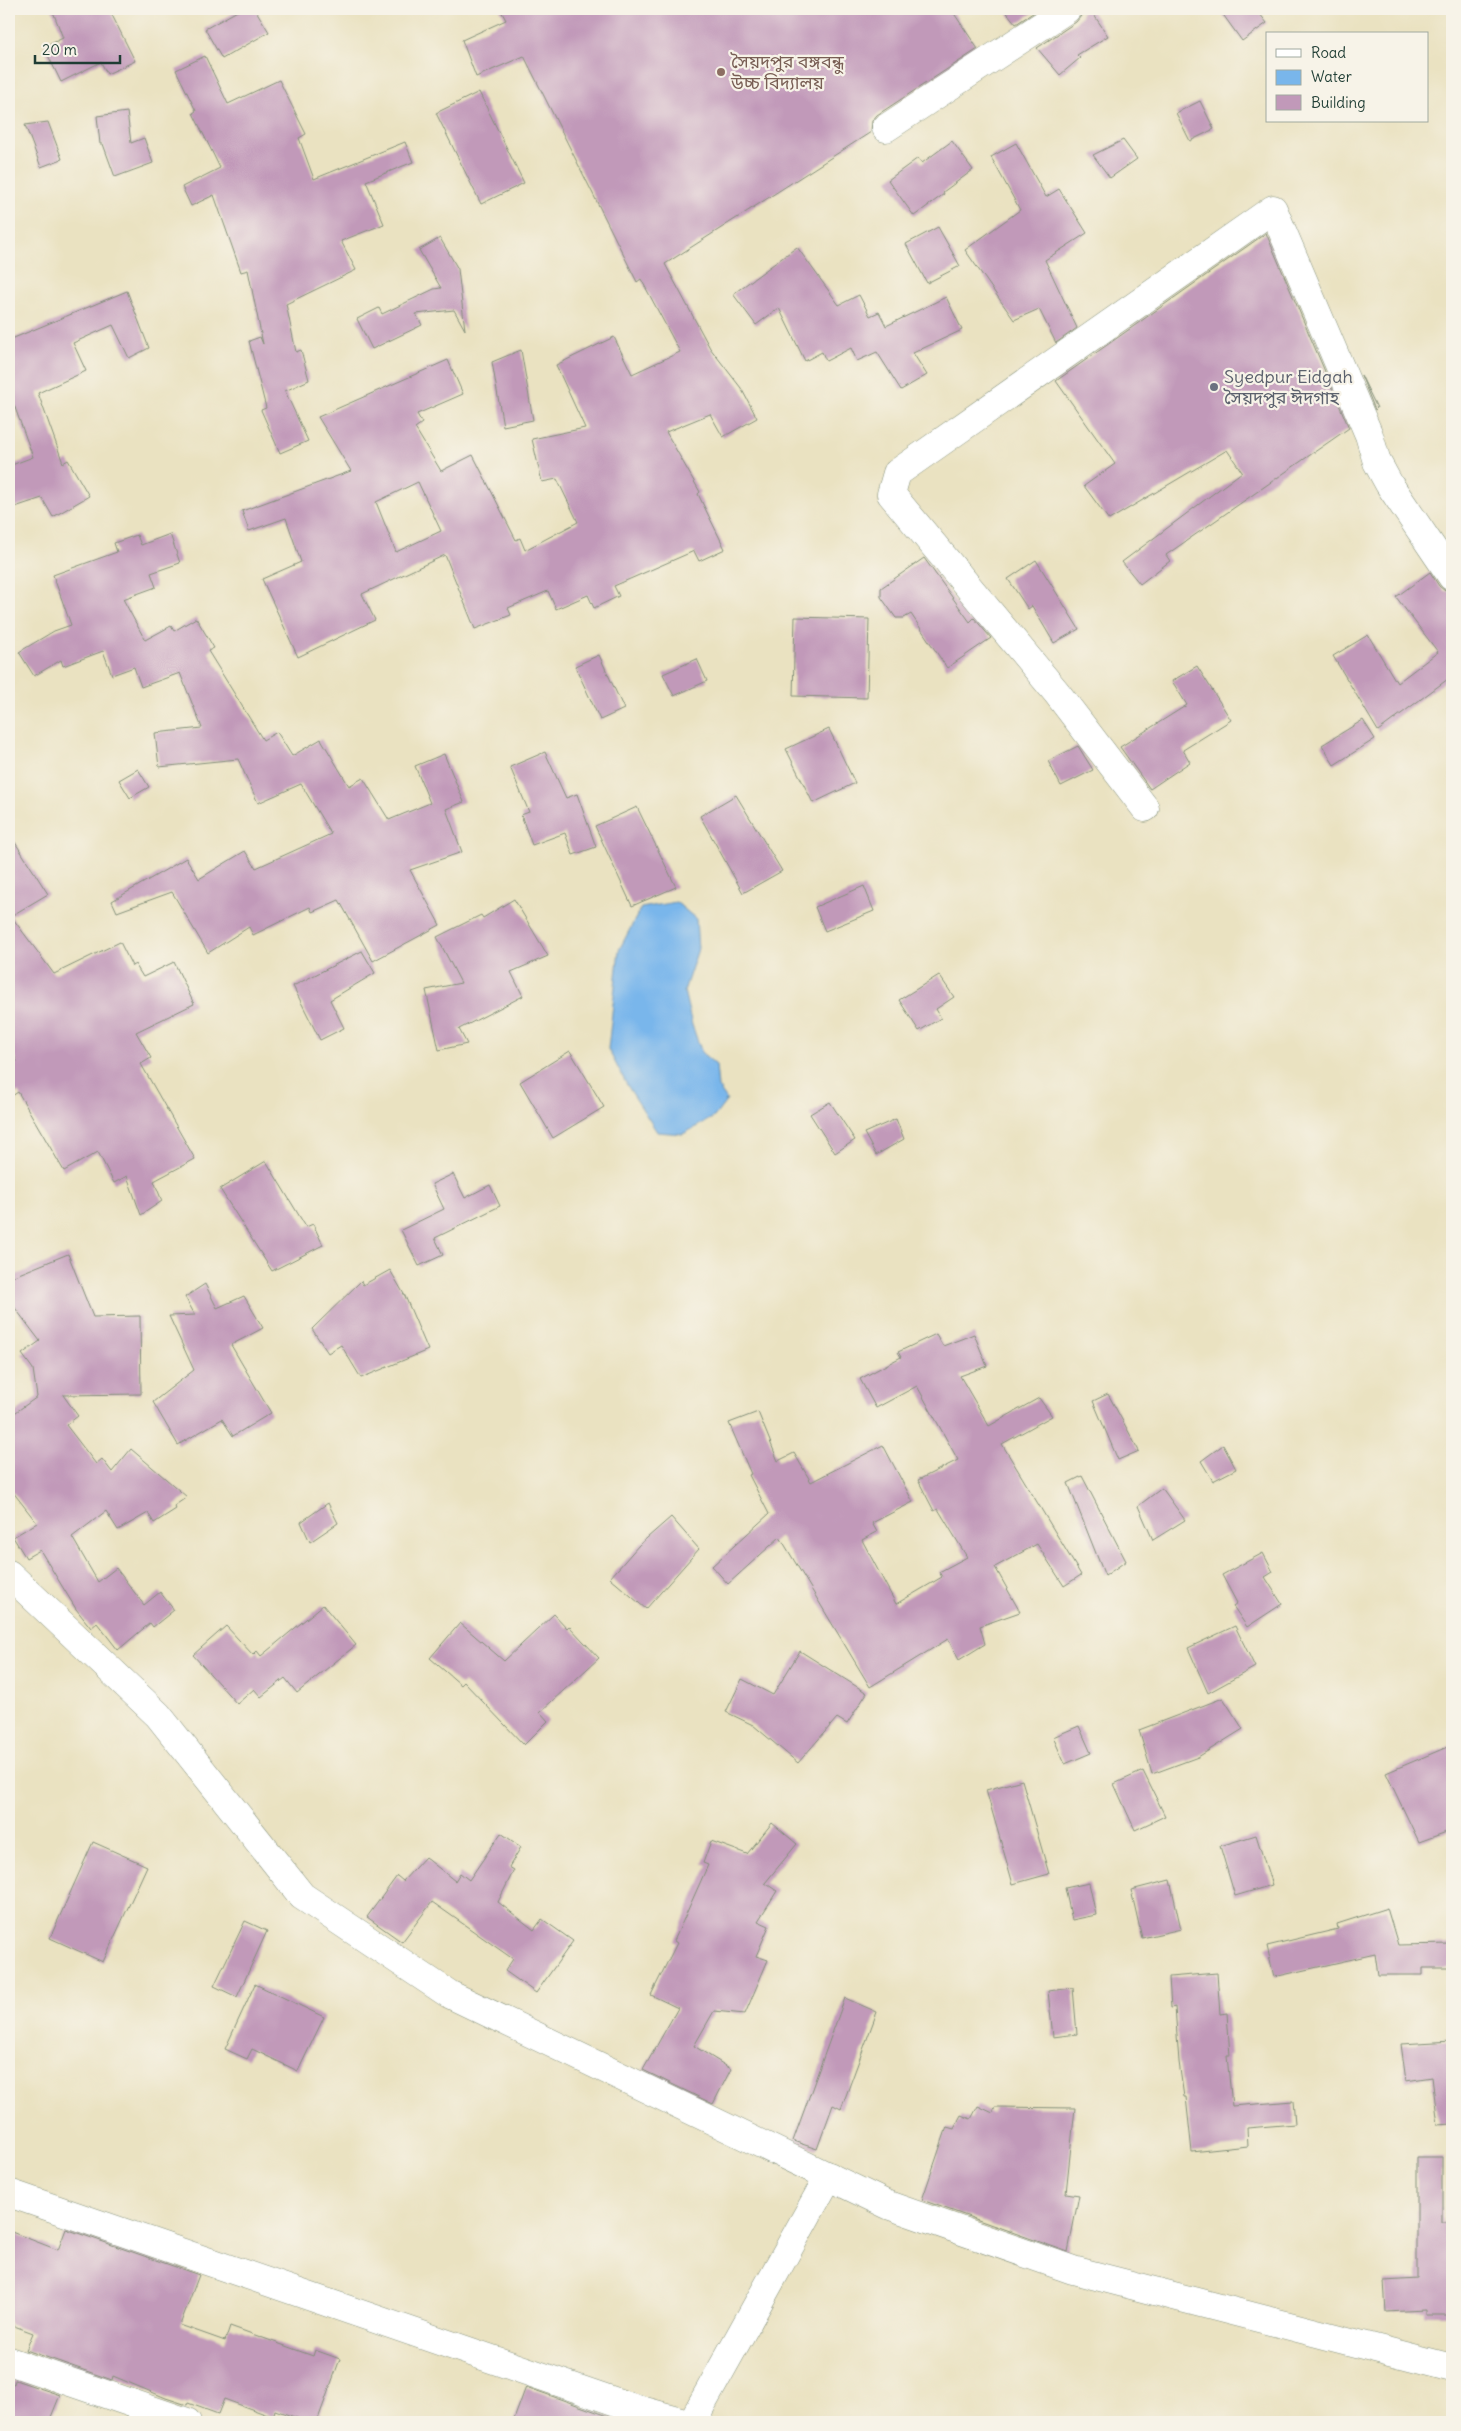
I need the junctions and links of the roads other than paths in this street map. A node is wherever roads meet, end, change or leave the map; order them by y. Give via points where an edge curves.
1 (1067, 9) edge
2 (886, 128) dead end
3 (1452, 577) edge
4 (1145, 808) dead end
5 (9, 1574) edge
6 (829, 2176) junction
7 (9, 2193) edge
8 (9, 2361) edge
9 (1452, 2368) edge
10 (187, 2422) edge
11 (684, 2422) edge
12 (692, 2422) edge

1 - 2 street
3 - 4 street via 1377,462 1369,435 1273,209 897,473 891,494 1057,693
5 - 6 street via 158,1715 302,1896 449,1994
6 - 9 street via 888,2205 1073,2270
6 - 12 street
7 - 11 street via 634,2408
8 - 10 street

